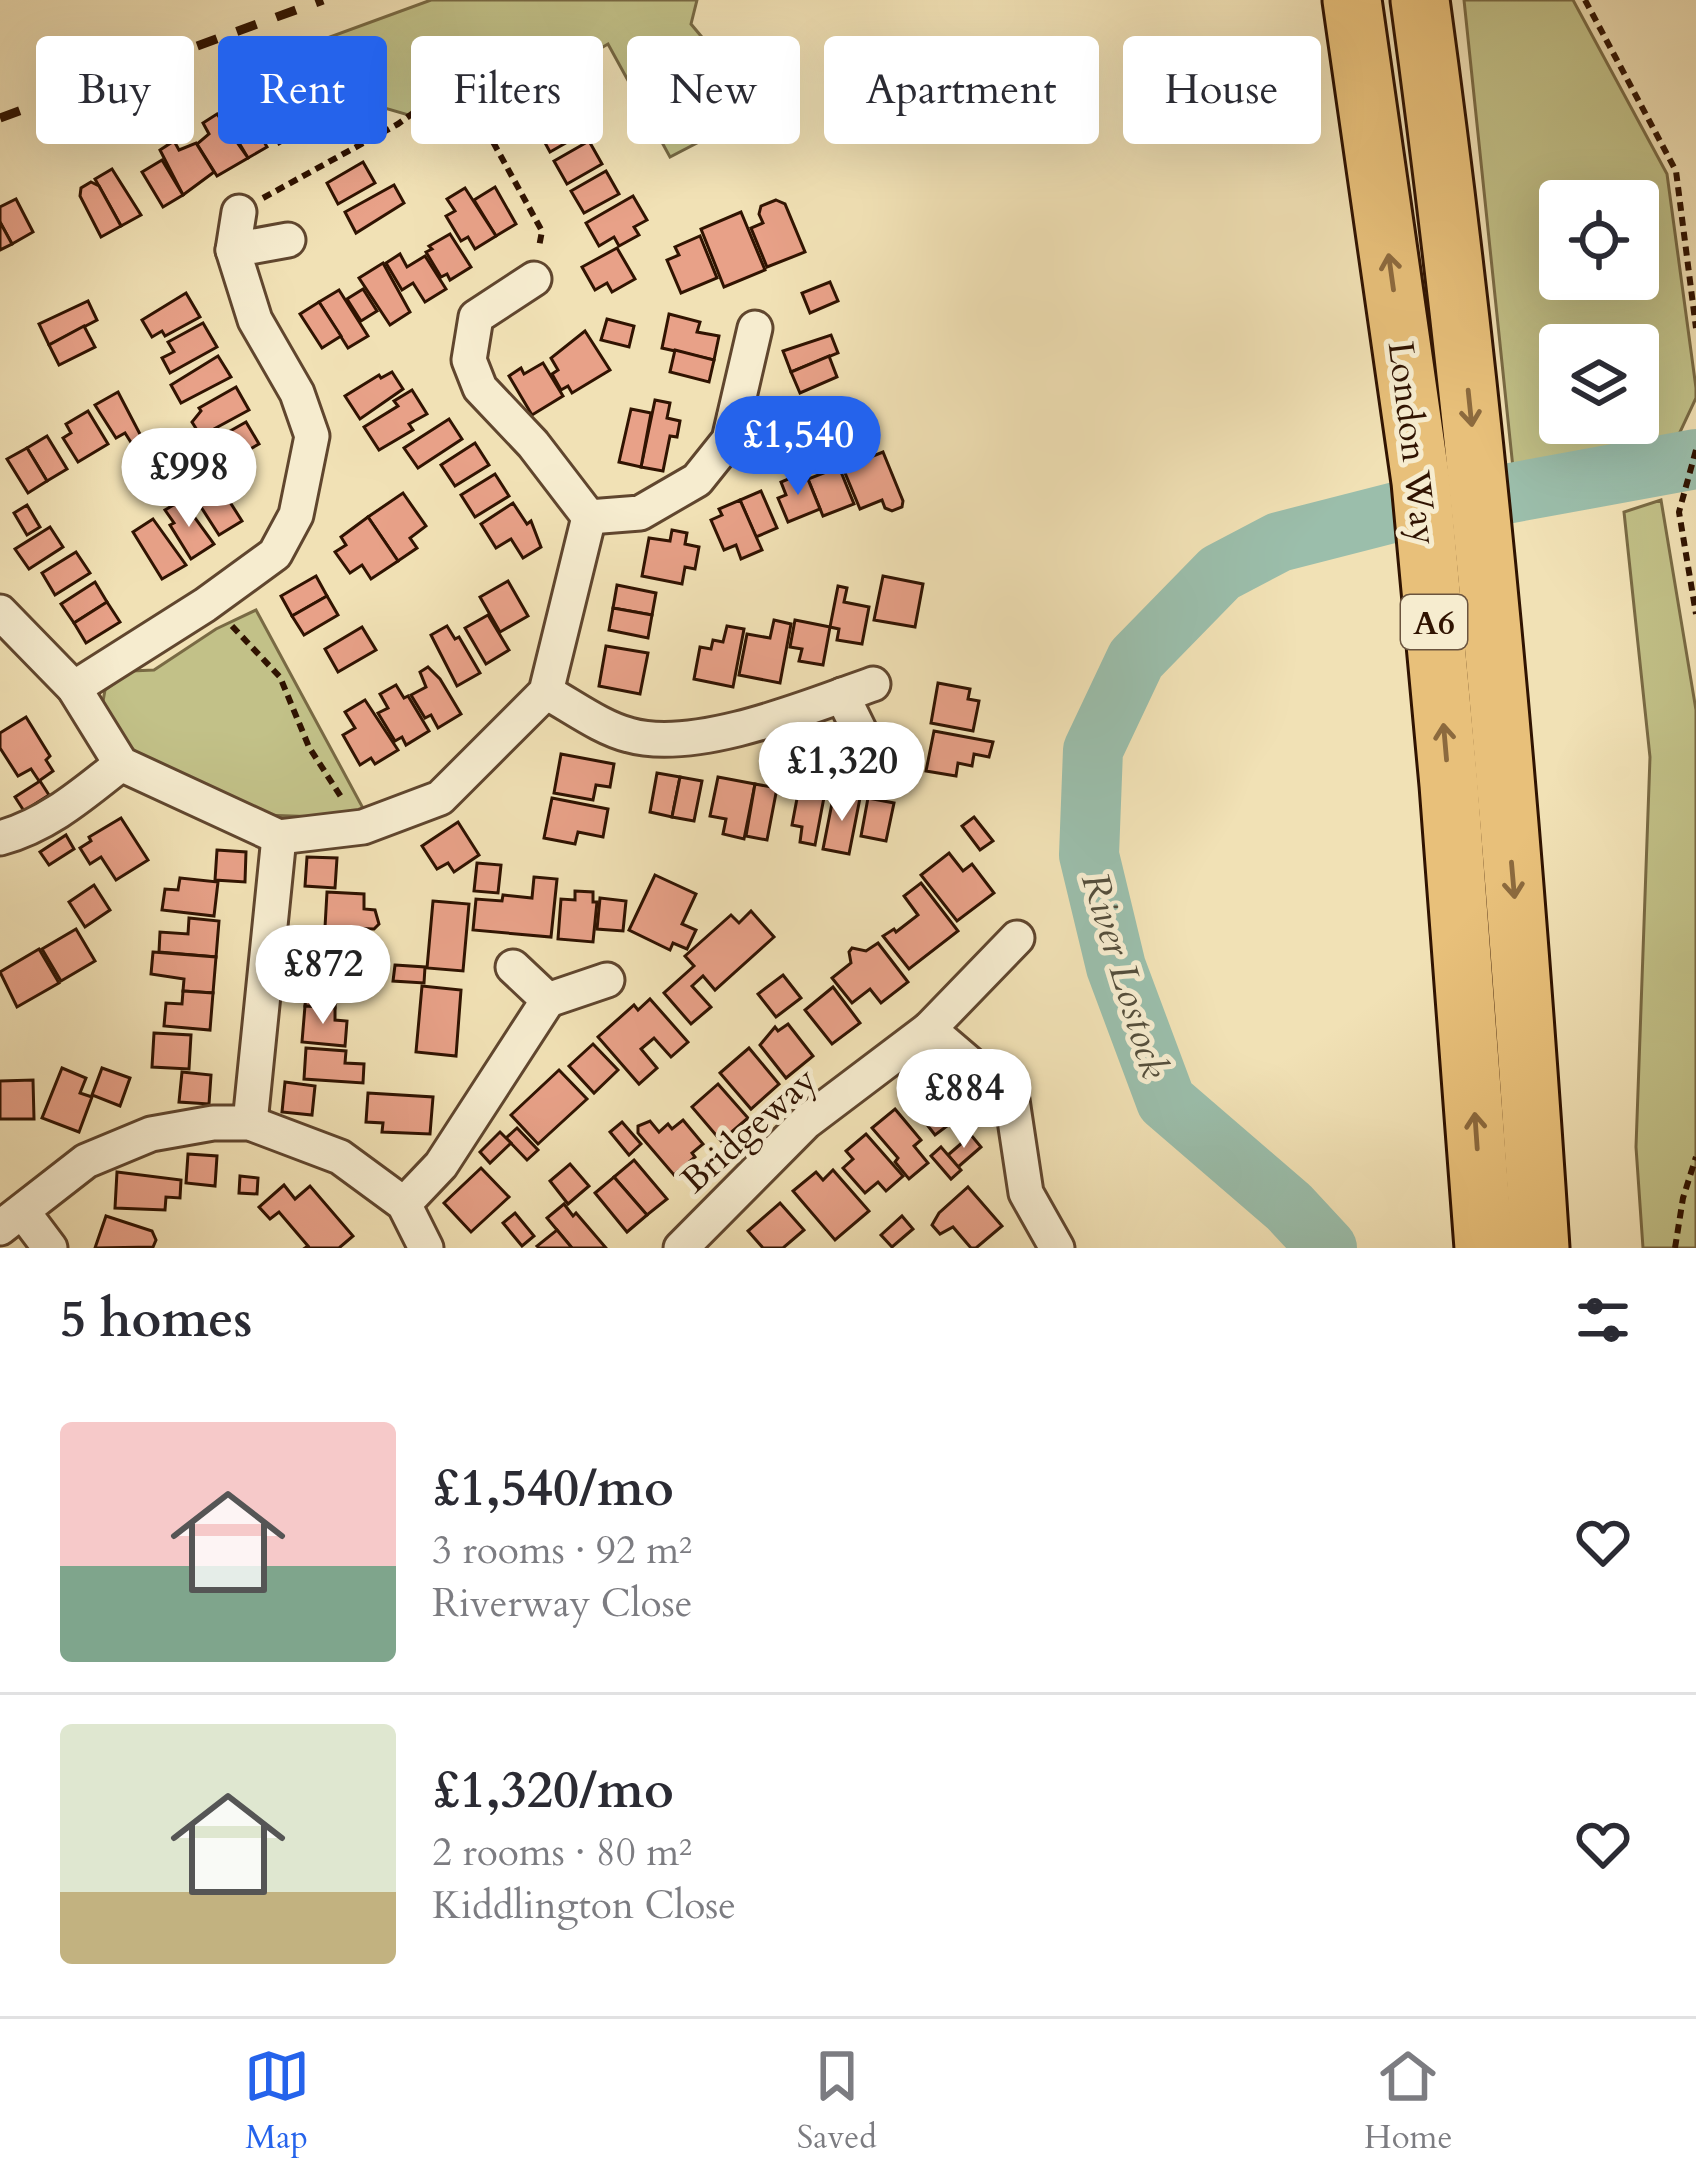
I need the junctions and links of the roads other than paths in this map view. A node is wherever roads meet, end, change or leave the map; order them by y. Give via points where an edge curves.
1 (1352, 0) edge
2 (1420, 0) edge
3 (239, 212) road end
4 (288, 240) dead end
5 (233, 250) junction
6 (534, 279) road end
7 (755, 328) dead end
8 (735, 416) junction
9 (792, 429) dead end
10 (589, 517) junction
11 (0, 613) edge
12 (74, 688) junction
13 (546, 692) junction
14 (869, 750) dead end
15 (121, 764) junction
16 (279, 837) junction
17 (0, 838) edge
18 (1018, 938) dead end
19 (513, 967) dead end
20 (607, 980) dead end
21 (548, 1000) junction
22 (929, 1029) junction
23 (250, 1123) junction
24 (404, 1204) junction
25 (11, 1220) edge
26 (693, 1242) edge
27 (50, 1248) edge
28 (425, 1248) edge
29 (1057, 1248) edge
30 (1484, 1248) edge
31 (1540, 1248) edge

30 -> 1 highway, London Way / A6 via 1421,482
2 -> 31 highway, London Way / A6 via 1486,555
3 - 5 street
4 - 5 street
5 - 12 street via 255,320 312,436 296,515 275,554
6 - 10 street via 476,317 469,360 480,388
7 - 8 street
8 - 9 street
8 - 10 street via 729,440 698,480 640,513
10 - 13 street
11 - 12 street
12 - 15 street
13 - 14 street via 627,735 677,742 858,689
13 - 16 street via 440,798 363,827
15 - 16 street
15 - 17 street via 59,813
16 - 23 street
18 - 22 street, Bridgeway
19 - 21 street
20 - 21 street
21 - 24 street via 441,1165
22 - 26 street, Bridgeway via 806,1123
22 - 29 street via 1012,1100 1026,1193
23 - 24 street via 340,1157
23 - 25 street via 151,1134 86,1161
24 - 28 street
25 - 27 street

